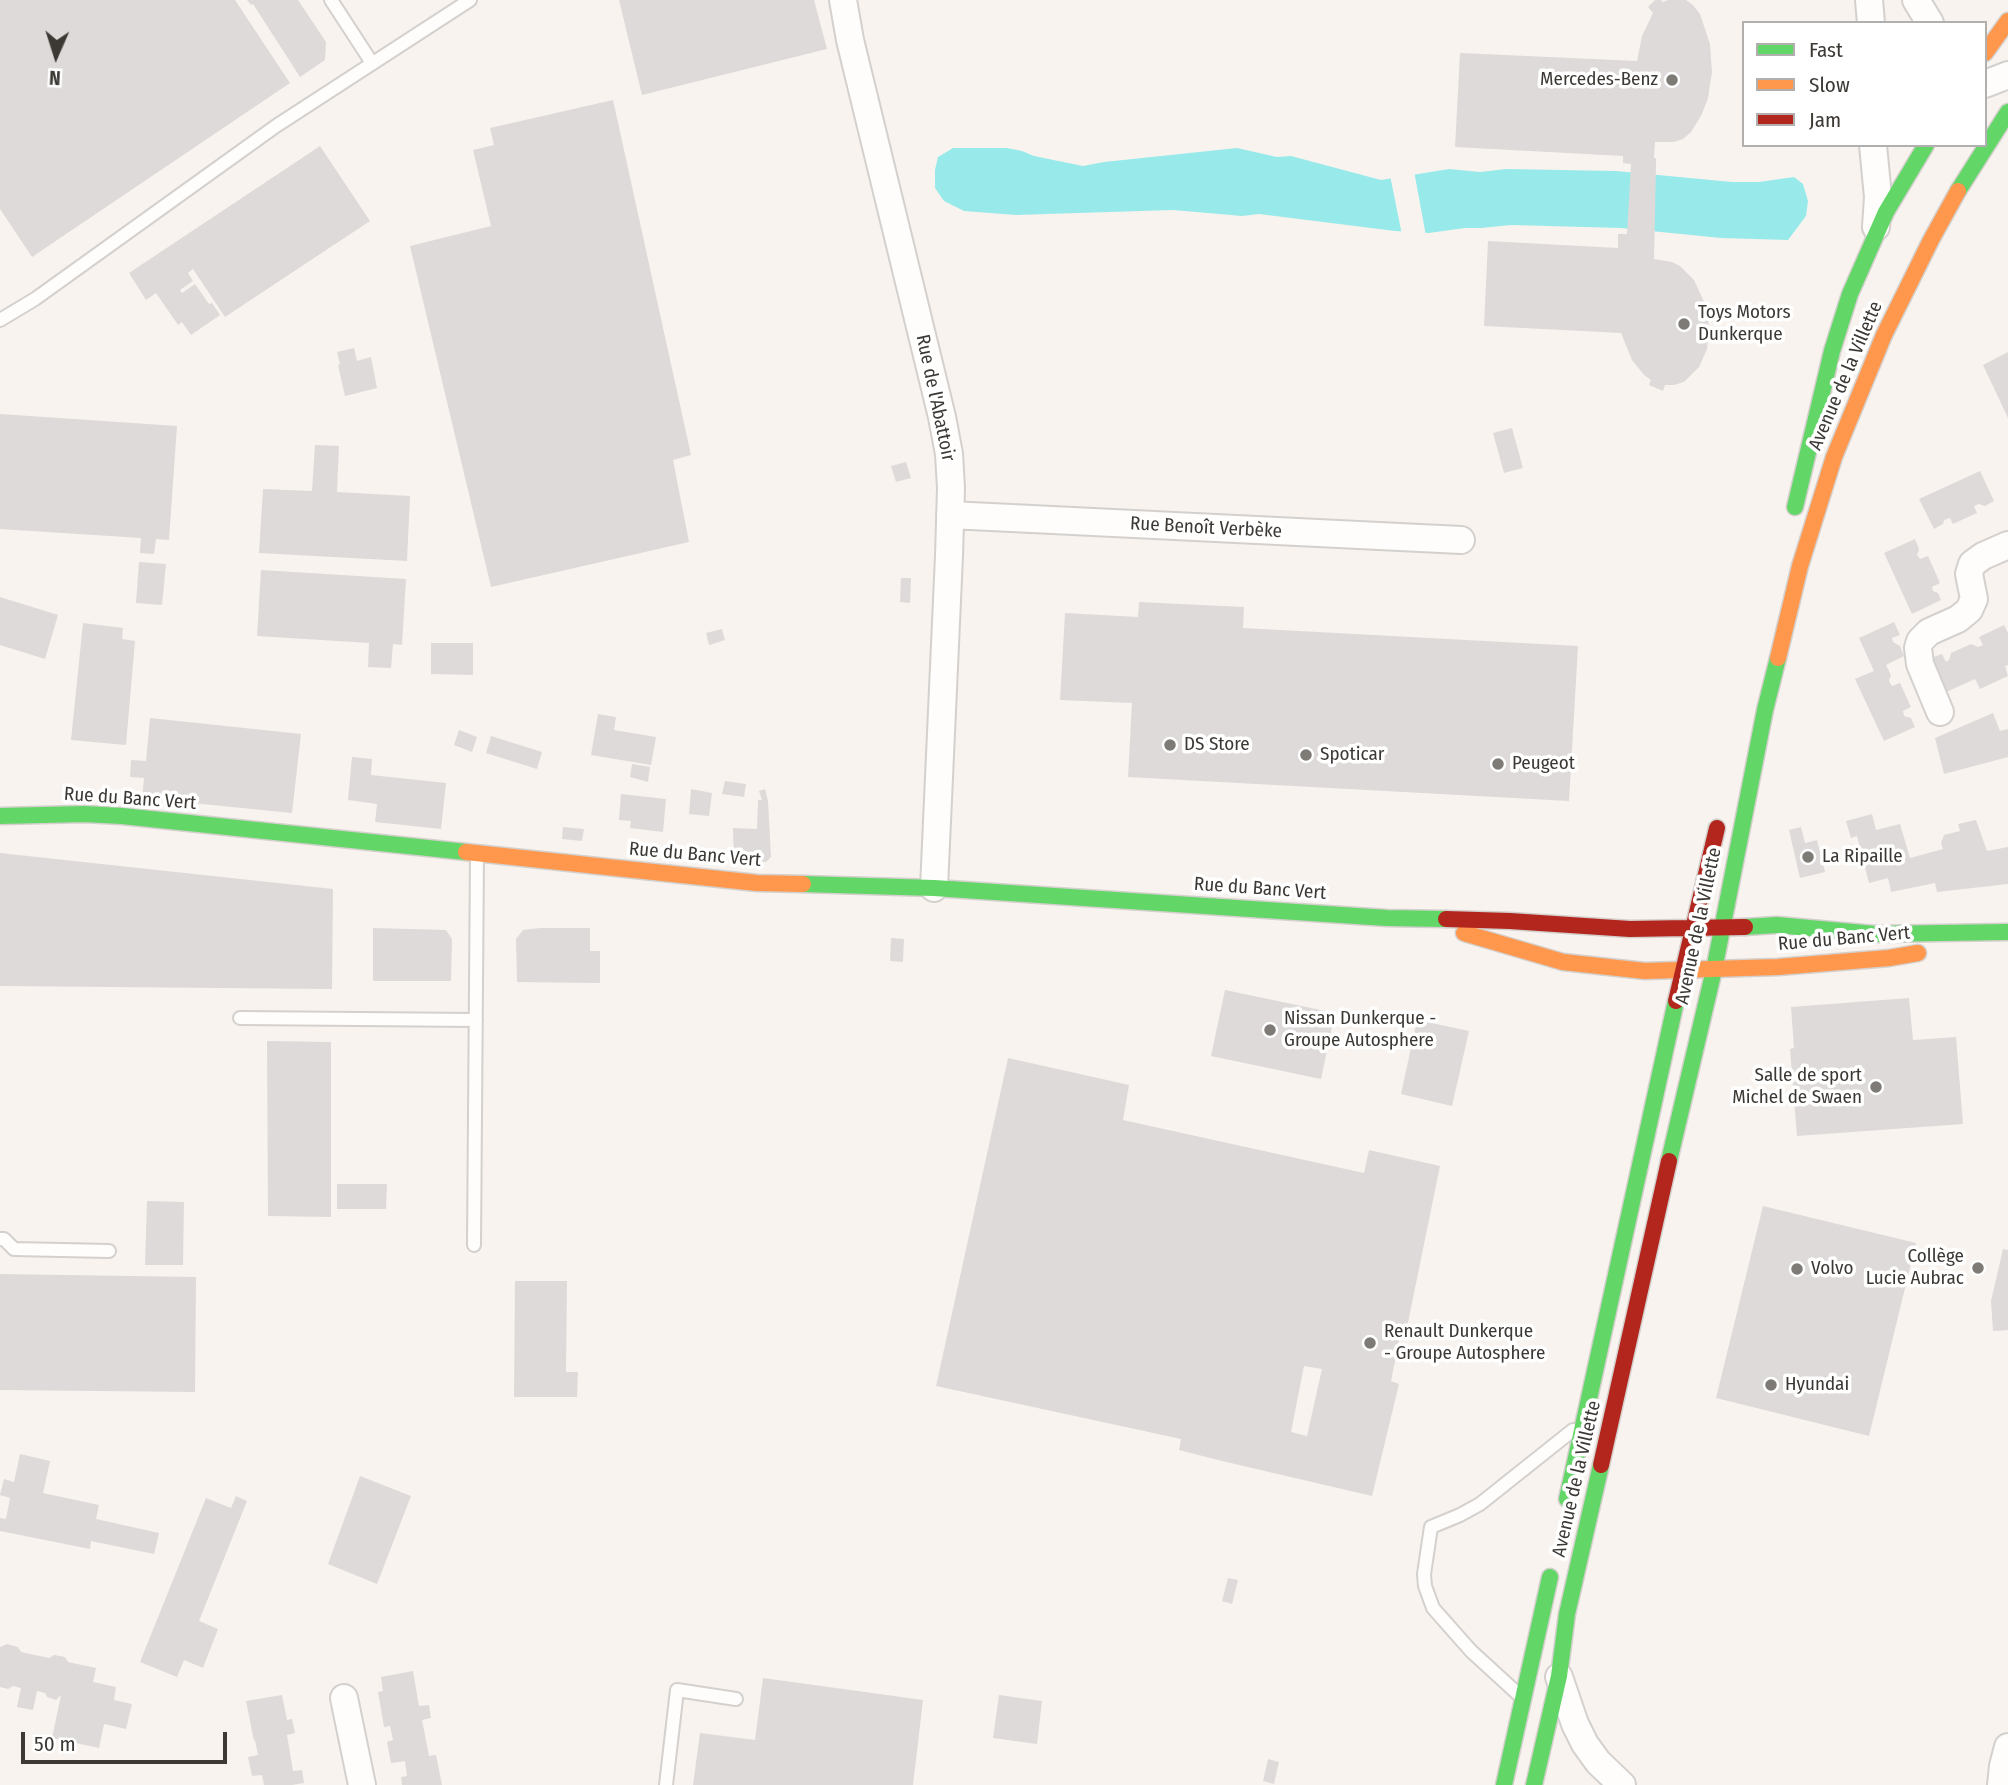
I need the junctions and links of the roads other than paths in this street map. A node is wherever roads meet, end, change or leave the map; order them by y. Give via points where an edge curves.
1 (331, 0) edge
2 (470, 0) edge
3 (843, 0) edge
4 (1869, 0) edge
5 (1916, 0) edge
6 (1871, 21) edge
7 (1929, 21) edge
8 (2008, 21) edge
9 (1987, 50) edge
10 (372, 63) junction
11 (2008, 75) edge
12 (1987, 84) edge
13 (2008, 112) edge
14 (1987, 146) edge
15 (1874, 147) edge
16 (1925, 147) edge
17 (1964, 147) edge
18 (1986, 147) edge
19 (1953, 200) junction
20 (1875, 234) junction
21 (0, 320) edge
22 (950, 515) junction
23 (1791, 523) dead end
24 (1461, 540) dead end
25 (2008, 545) edge
26 (1940, 712) dead end
27 (0, 816) edge
28 (1720, 817) dead end
29 (477, 855) junction
30 (934, 888) junction
31 (1387, 919) junction
32 (1723, 927) junction
33 (1693, 929) junction
34 (1455, 931) junction
35 (1954, 933) junction
36 (2008, 934) edge
37 (1547, 941) dead end
38 (1682, 949) junction
39 (1801, 949) dead end
40 (1723, 953) junction
41 (1714, 970) junction
42 (1683, 971) junction
43 (240, 1017) dead end
44 (476, 1020) junction
45 (0, 1239) edge
46 (474, 1245) dead end
47 (109, 1251) dead end
48 (1618, 1395) junction
49 (1585, 1421) junction
50 (1564, 1513) dead end
51 (1553, 1566) dead end
52 (1559, 1676) junction
53 (344, 1698) dead end
54 (736, 1699) dead end
55 (1536, 1710) junction
56 (2008, 1747) edge
57 (362, 1785) edge
58 (666, 1785) edge
59 (1504, 1785) edge
60 (1534, 1785) edge
61 (1622, 1785) edge
62 (2001, 1785) edge

1 - 10 lane
2 - 10 lane
3 - 22 street, Rue de l'Abattoir via 947,436
4 - 6 street
5 - 7 street
8 - 9 main road
10 - 21 lane
11 - 12 street
13 - 14 main road, Avenue de la Villette
15 - 20 street
16 - 20 main road, Avenue de la Villette
17 - 19 street
18 - 19 main road, Avenue de la Villette
19 - 32 main road, Avenue de la Villette via 1876,352 1812,523 1776,660
20 - 23 main road, Avenue de la Villette via 1834,342
22 - 24 street, Rue Benoît Verbèke
22 - 30 street, Rue de l'Abattoir
25 - 26 street via 1972,564 1969,574 1974,599 1969,610 1929,632 1917,648
27 - 29 main road, Rue du Banc Vert via 122,816
28 - 33 main road, Avenue de la Villette
29 - 30 main road, Rue du Banc Vert via 757,883
29 - 44 lane
30 - 31 main road, Rue du Banc Vert
31 - 33 main road, Rue du Banc Vert
31 - 34 main road, Rue du Banc Vert
32 - 33 main road, Rue du Banc Vert
32 - 35 main road, Rue du Banc Vert via 1796,925 1875,934
32 - 38 main road via 1706,942
32 - 40 main road, Avenue de la Villette
33 - 38 main road, Avenue de la Villette
34 - 37 main road, Rue du Banc Vert
34 - 42 main road, Rue du Banc Vert via 1576,964
35 - 36 main road, Rue du Banc Vert
35 - 39 main road, Rue du Banc Vert
36 - 41 main road, Rue du Banc Vert via 1876,959
38 - 42 main road, Avenue de la Villette
40 - 41 main road, Avenue de la Villette
40 - 42 main road, Rue du Banc Vert via 1701,957
41 - 42 main road, Rue du Banc Vert
41 - 48 main road, Avenue de la Villette
42 - 49 main road, Avenue de la Villette
43 - 44 lane
44 - 46 lane
45 - 47 lane via 15,1249
48 - 49 lane
48 - 52 main road, Avenue de la Villette via 1567,1614
49 - 50 main road, Avenue de la Villette
49 - 55 lane via 1480,1504 1431,1527 1424,1574 1433,1608 1471,1651
51 - 55 main road, Avenue de la Villette
52 - 55 main road, Avenue de la Villette
52 - 61 street via 1591,1755
53 - 57 street
54 - 58 lane via 677,1690
55 - 59 main road, Avenue de la Villette
55 - 60 main road, Avenue de la Villette
56 - 62 street

